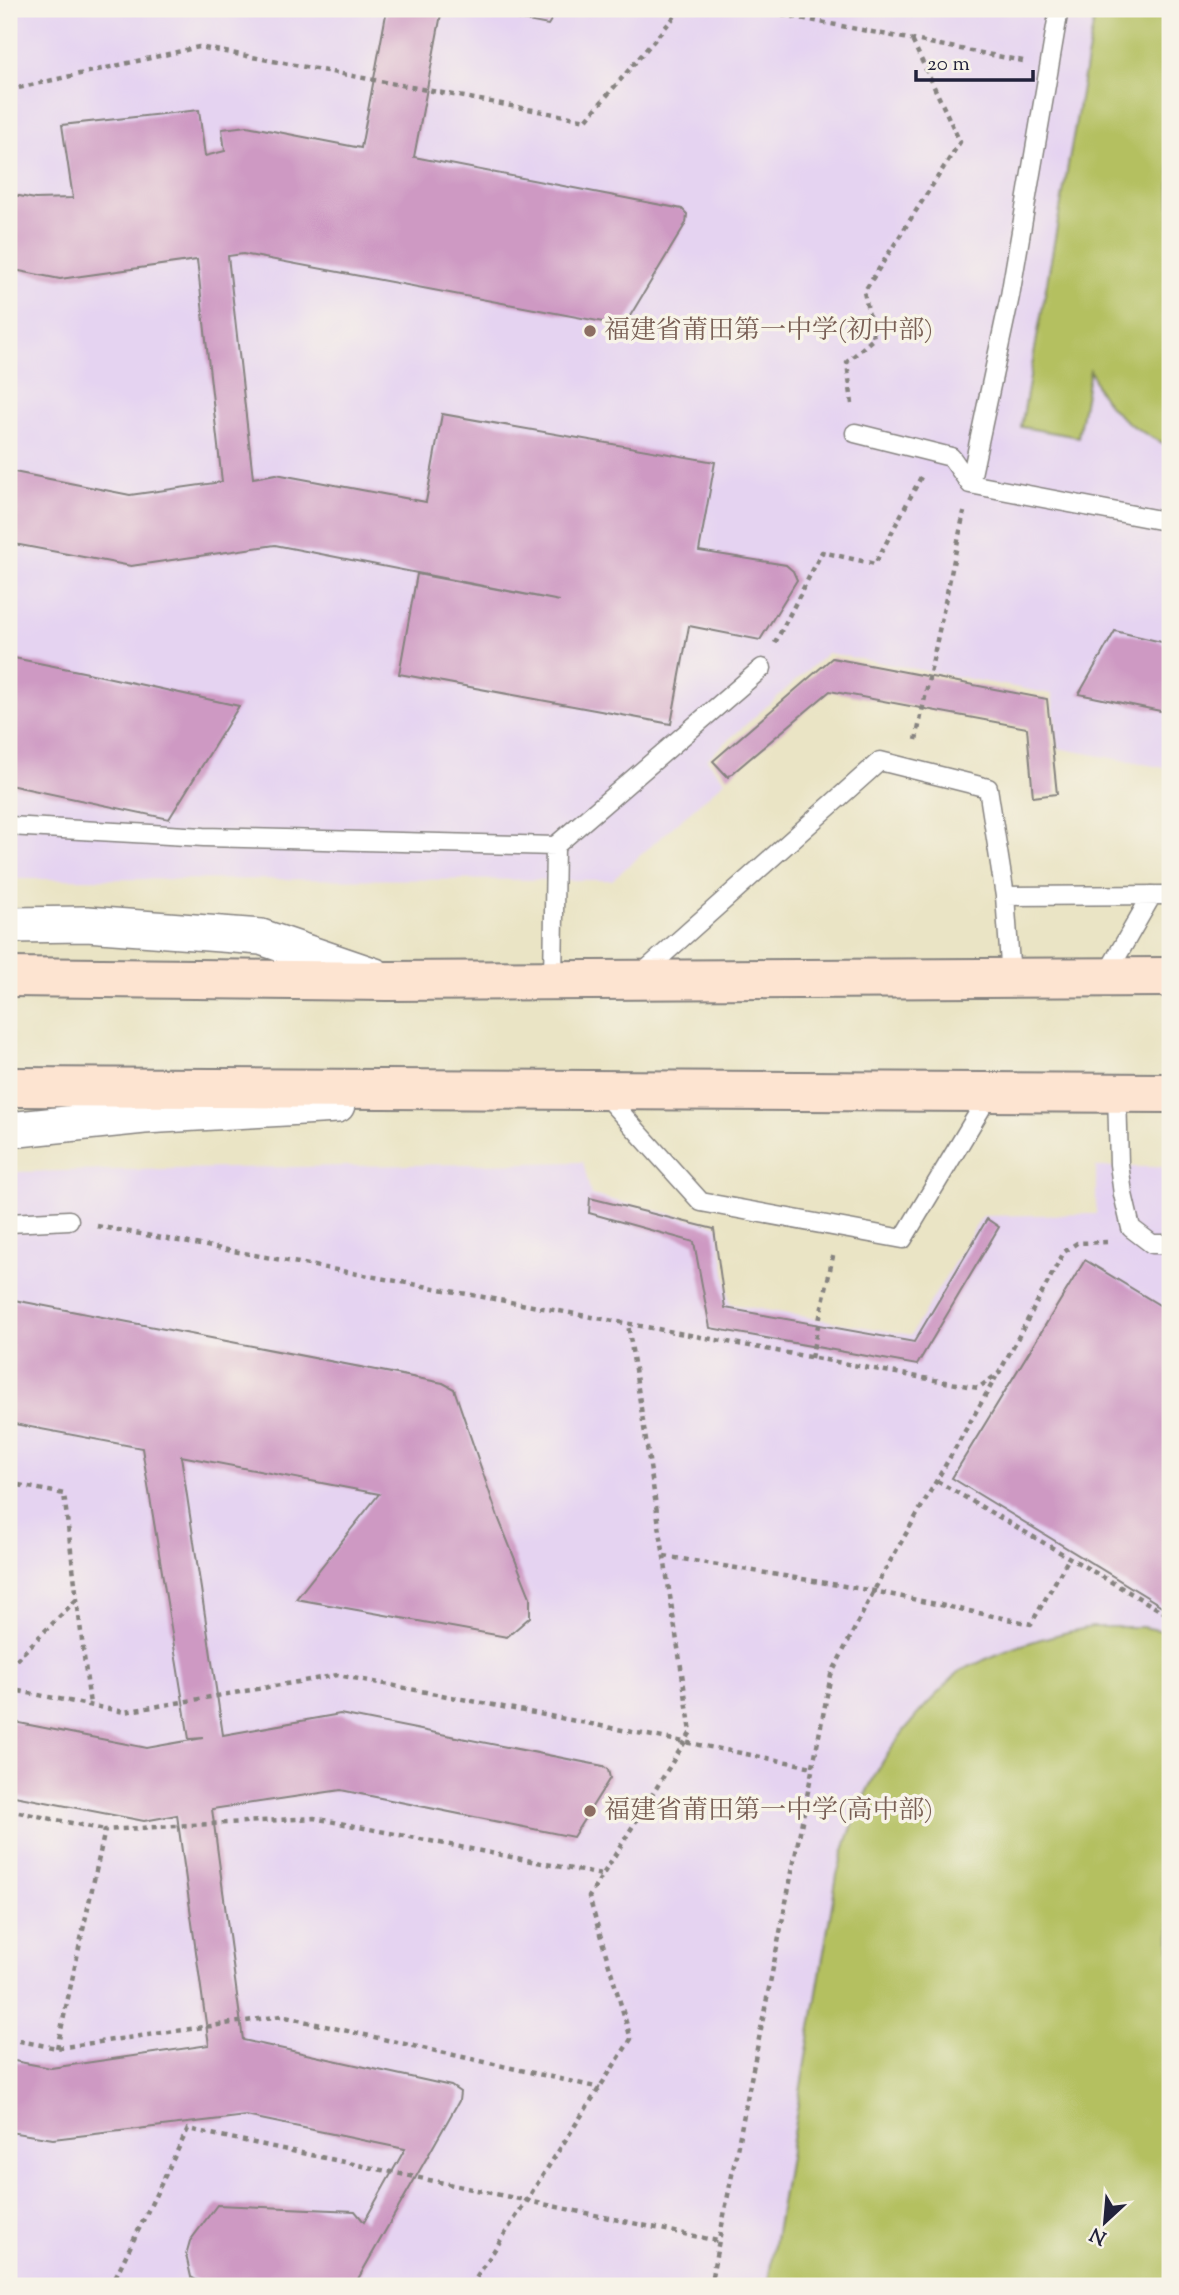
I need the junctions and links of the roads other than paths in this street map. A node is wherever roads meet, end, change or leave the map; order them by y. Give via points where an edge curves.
1 (1059, 9) edge
2 (855, 433) road end
3 (970, 484) junction
4 (1170, 522) edge
5 (762, 668) road end
6 (9, 826) edge
7 (555, 846) junction
8 (1152, 895) junction
9 (1170, 895) edge
10 (1005, 896) junction
11 (9, 925) edge
12 (9, 977) edge
13 (1105, 977) junction
14 (1170, 977) edge
15 (1011, 978) junction
16 (635, 979) junction
17 (553, 980) junction
18 (388, 981) junction
19 (9, 1087) edge
20 (502, 1090) junction
21 (600, 1090) junction
22 (991, 1092) junction
23 (1117, 1093) junction
24 (1170, 1093) edge
25 (9, 1130) edge
26 (69, 1220) road end
27 (9, 1223) edge
28 (1170, 1244) edge

1 - 3 lane via 1010,296
2 - 3 lane via 951,457
3 - 4 lane
5 - 7 lane
6 - 7 lane via 204,837
7 - 17 lane
8 - 9 lane
8 - 10 lane
8 - 13 lane
10 - 15 lane
10 - 16 lane via 988,788 880,761
11 - 18 street via 86,924 261,937
12 - 18 main road
13 - 14 main road
13 - 15 main road
15 - 16 main road
16 - 17 main road
17 - 18 main road
19 - 20 main road
20 - 21 main road
20 - 25 street
21 - 22 main road
21 - 22 lane via 701,1202 903,1239
22 - 23 main road
23 - 24 main road
23 - 28 lane via 1119,1164 1131,1228 1152,1244
26 - 27 lane

